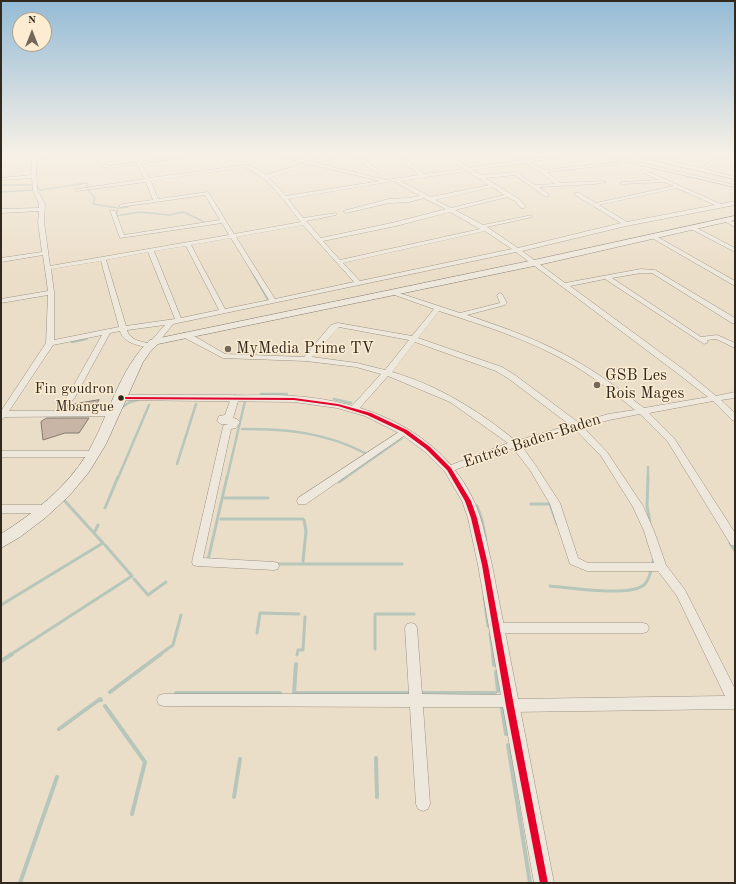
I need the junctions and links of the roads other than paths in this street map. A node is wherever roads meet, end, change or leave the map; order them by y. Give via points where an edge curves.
1 (38, 194) edge
2 (153, 194) edge
3 (198, 194) edge
4 (207, 194) edge
5 (282, 194) edge
6 (307, 194) edge
7 (421, 194) edge
8 (448, 194) edge
9 (577, 194) dead end
10 (644, 194) edge
11 (694, 194) edge
12 (508, 195) joint
13 (285, 198) junction
14 (428, 198) junction
15 (156, 201) junction
16 (735, 203) edge
17 (594, 205) junction
18 (122, 206) dead end
19 (721, 206) junction
20 (523, 207) dead end
21 (42, 209) junction
22 (451, 210) junction
23 (112, 211) dead end
24 (346, 211) dead end
25 (1, 212) edge
26 (334, 214) dead end
27 (530, 216) dead end
28 (735, 218) edge
29 (726, 220) junction
30 (224, 221) junction
31 (303, 222) junction
32 (626, 224) junction
33 (735, 224) edge
34 (484, 228) junction
35 (693, 228) junction
36 (232, 236) junction
37 (654, 237) junction
38 (320, 240) junction
39 (188, 244) junction
40 (150, 250) junction
41 (517, 250) junction
42 (735, 250) edge
43 (46, 253) junction
44 (103, 258) junction
45 (1, 260) edge
46 (339, 262) junction
47 (534, 263) junction
48 (48, 268) junction
49 (608, 278) junction
50 (357, 282) junction
51 (735, 284) edge
52 (564, 286) junction
53 (51, 292) junction
54 (391, 292) junction
55 (500, 295) dead end
56 (273, 300) junction
57 (1, 301) edge
58 (438, 308) junction
59 (223, 311) junction
60 (461, 315) junction
61 (179, 321) junction
62 (735, 321) edge
63 (170, 323) junction
64 (122, 329) junction
65 (107, 332) junction
66 (186, 335) junction
67 (414, 339) junction
68 (50, 343) junction
69 (152, 344) junction
70 (735, 346) edge
71 (306, 359) junction
72 (387, 372) junction
73 (735, 396) edge
74 (121, 398) junction
75 (236, 398) junction
76 (70, 399) dead end
77 (715, 399) junction
78 (354, 409) junction
79 (642, 411) junction
80 (114, 414) junction
81 (2, 416) edge
82 (735, 418) edge
83 (576, 425) junction
84 (405, 431) junction
85 (514, 444) junction
86 (1, 454) edge
87 (94, 454) junction
88 (449, 469) junction
89 (302, 501) dead end
90 (1, 509) edge
91 (46, 509) junction
92 (1, 542) edge
93 (735, 542) edge
94 (274, 566) dead end
95 (661, 567) junction
96 (411, 628) dead end
97 (497, 628) junction
98 (643, 628) dead end
99 (164, 700) dead end
100 (416, 700) junction
101 (735, 702) edge
102 (510, 703) junction
103 (423, 804) dead end
104 (544, 883) edge

1 - 21 street
2 - 15 street
3 - 15 street
4 - 30 street
5 - 13 street
6 - 13 street
7 - 14 street
8 - 14 street
9 - 17 street
10 - 17 street
11 - 19 street
12 - 20 street
12 - 22 street
13 - 31 street
14 - 22 street
14 - 24 street via 389,201
15 - 18 street
16 - 19 street
17 - 32 street
19 - 32 street
21 - 25 street
21 - 43 street via 41,222
22 - 34 street
22 - 38 street
23 - 30 street via 122,237
26 - 31 street
27 - 34 street
28 - 29 main road
29 - 33 street
29 - 35 main road
30 - 36 street
31 - 36 street
31 - 38 street
32 - 41 street
34 - 41 street
34 - 46 street
35 - 37 main road
35 - 42 street
36 - 39 street
36 - 56 street
37 - 47 main road
37 - 51 street
38 - 46 street
39 - 40 street
39 - 59 street
40 - 44 street
40 - 61 street
41 - 47 street
41 - 50 street
43 - 45 street
43 - 48 street
44 - 48 street
44 - 64 street
46 - 50 street
47 - 52 street
47 - 54 main road
48 - 53 street
49 - 52 street
49 - 62 street via 653,271
49 - 70 street via 702,340 717,337
50 - 56 street
52 - 77 street
53 - 57 street
53 - 68 street
54 - 58 street
54 - 66 main road
55 - 60 street via 503,304
56 - 59 street
58 - 60 street
58 - 67 street
59 - 61 street
60 - 79 street via 512,333 562,356 609,385
61 - 63 street
63 - 64 street
63 - 69 street
64 - 65 street
64 - 69 street via 125,336 132,341
65 - 68 street
65 - 76 street
66 - 69 main road
66 - 71 street via 223,356
67 - 71 street via 338,325
67 - 72 street
67 - 83 street via 499,369
68 - 81 street
69 - 74 main road via 138,361
71 - 72 street via 357,365
72 - 78 street
72 - 85 street via 453,400
73 - 77 street, Entrée Baden-Baden
74 - 75 street
74 - 80 main road
75 - 78 street via 308,400
75 - 94 street via 229,417 222,418 221,421 236,422 234,426 227,427 197,562
77 - 79 street, Entrée Baden-Baden
77 - 82 street
78 - 84 street
79 - 83 street, Entrée Baden-Baden
79 - 93 street via 671,440
80 - 81 street
80 - 87 main road
83 - 85 street, Entrée Baden-Baden
83 - 95 street via 604,454 638,506
84 - 88 street via 428,448
84 - 89 street
85 - 88 street, Entrée Baden-Baden
85 - 95 street via 555,503 574,561 587,567
86 - 87 street
87 - 91 main road via 72,485
88 - 97 street via 474,518
90 - 91 street
91 - 92 main road
95 - 101 street via 681,593
96 - 100 street
97 - 98 street
97 - 102 street
99 - 100 street
100 - 102 street
100 - 103 street
101 - 102 street
102 - 104 street

